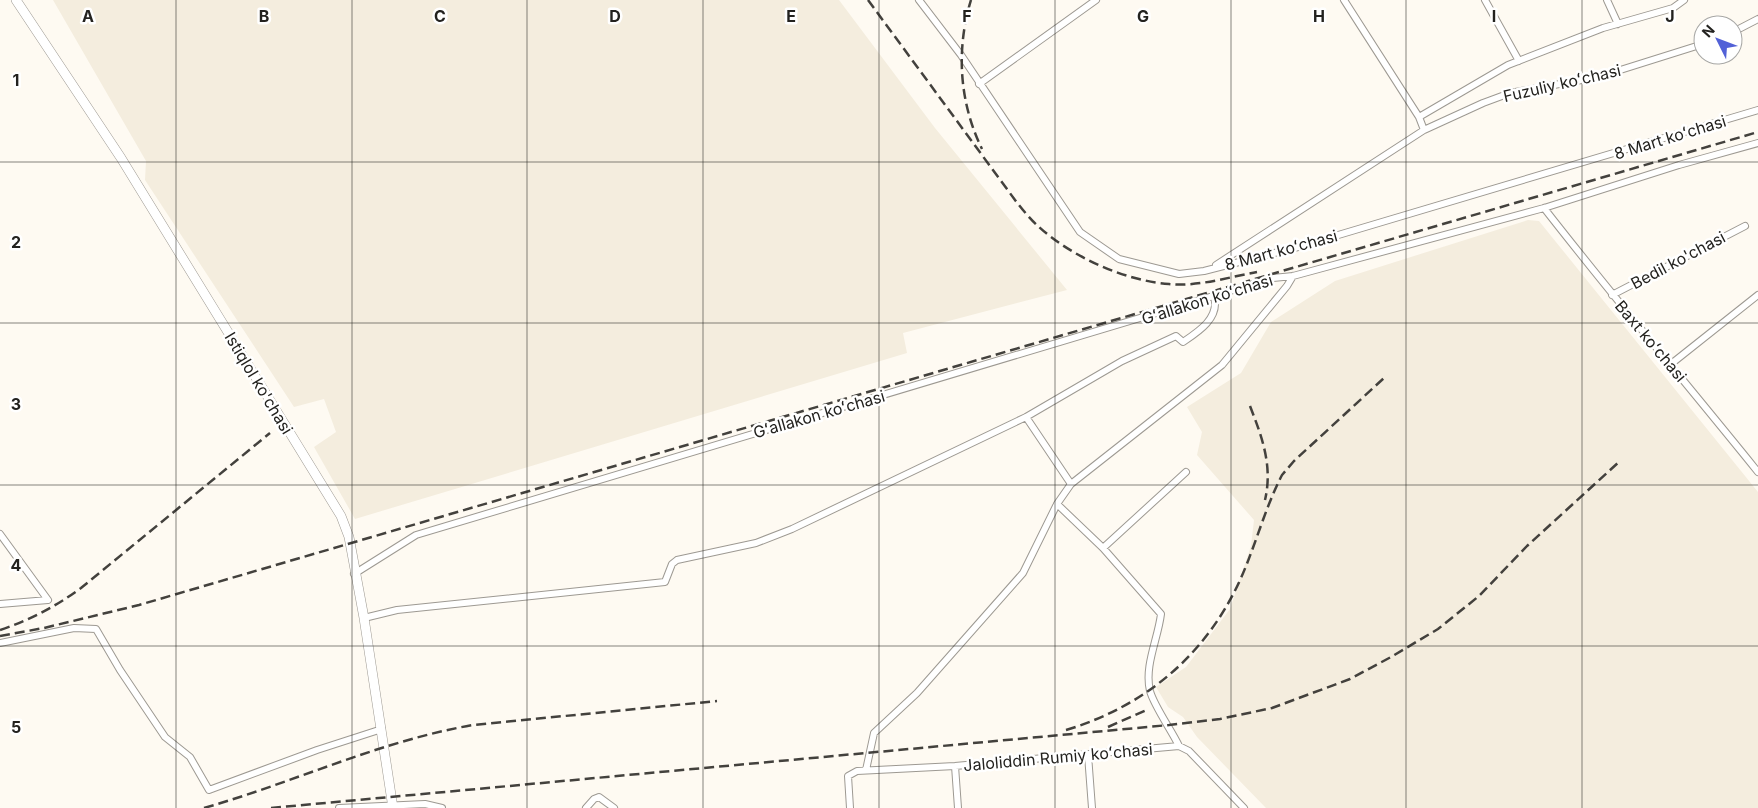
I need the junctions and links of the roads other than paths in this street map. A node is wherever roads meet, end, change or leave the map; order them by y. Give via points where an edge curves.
1 (16, 0) edge
2 (919, 0) edge
3 (1096, 0) edge
4 (1344, 0) edge
5 (1485, 0) edge
6 (1607, 0) edge
7 (1684, 0) edge
8 (1758, 19) edge
9 (1618, 24) junction
10 (1743, 27) edge
11 (1693, 47) edge
12 (1519, 61) junction
13 (980, 84) junction
14 (1758, 110) edge
15 (1419, 117) junction
16 (1424, 130) junction
17 (1758, 143) edge
18 (1544, 208) junction
19 (1745, 226) dead end
20 (1211, 268) junction
21 (1293, 276) junction
22 (1612, 295) junction
23 (1758, 295) edge
24 (1214, 297) junction
25 (1671, 364) junction
26 (1026, 417) junction
27 (1186, 472) dead end
28 (1758, 472) edge
29 (1071, 484) junction
30 (1057, 504) junction
31 (0, 534) edge
32 (1103, 548) junction
33 (354, 574) junction
34 (0, 604) edge
35 (364, 618) junction
36 (0, 643) edge
37 (382, 729) junction
38 (1180, 746) junction
39 (1088, 755) junction
40 (955, 766) junction
41 (866, 770) junction
42 (393, 806) edge
43 (339, 808) edge
44 (442, 808) edge
45 (586, 808) edge
46 (614, 808) edge
47 (850, 808) edge
48 (958, 808) edge
49 (1092, 808) edge
50 (1244, 808) edge

1 - 33 main road, Istiqlol ko'chasi via 121,158 289,434 333,500 349,537
2 - 13 street, 8 Mart koʻchasi
3 - 13 street
4 - 15 street
5 - 12 street
6 - 9 street
7 - 9 street, Fuzuliy koʻchasi via 1673,8
8 - 10 street
9 - 12 street, Fuzuliy koʻchasi
11 - 16 street, Fuzuliy koʻchasi via 1598,77 1510,93
12 - 15 street, Fuzuliy koʻchasi
13 - 20 street, 8 Mart koʻchasi via 1080,232 1118,259 1179,274
14 - 20 street, 8 Mart koʻchasi via 1338,236
15 - 16 street
16 - 20 street, Fuzuliy koʻchasi
17 - 18 street, Gʻallakon koʻchasi
18 - 21 street, Gʻallakon koʻchasi
18 - 22 street, Baxt koʻchasi
19 - 22 street, Bedil ko'chasi
21 - 24 street, Gʻallakon koʻchasi via 1273,278
21 - 29 street via 1222,365
22 - 25 street, Baxt koʻchasi
23 - 25 street
24 - 26 street via 1214,315 1186,340 1181,342 1174,336 1140,351
24 - 33 street, Gʻallakon koʻchasi via 416,535
25 - 28 street, Baxt koʻchasi
26 - 29 street
26 - 35 street via 792,529 756,543 677,560 665,582 397,610
27 - 32 street
29 - 30 street
30 - 32 street
30 - 41 street via 1023,573 916,693 874,733
31 - 34 street via 48,600
32 - 38 street via 1161,614 1150,665 1150,691
33 - 35 main road, Istiqlol ko'chasi
35 - 37 main road, Istiqlol ko'chasi
36 - 37 street via 74,628 96,629 165,737 190,756 209,790
37 - 42 main road, Istiqlol ko'chasi
38 - 39 street, Jaloliddin Rumiy koʻchasi
38 - 50 street via 1189,751
39 - 40 street, Jaloliddin Rumiy koʻchasi
39 - 49 street
40 - 41 street, Jaloliddin Rumiy koʻchasi
40 - 48 street
41 - 47 street, Jaloliddin Rumiy koʻchasi via 848,776
42 - 43 street
42 - 44 street via 425,804
45 - 46 street via 599,797

